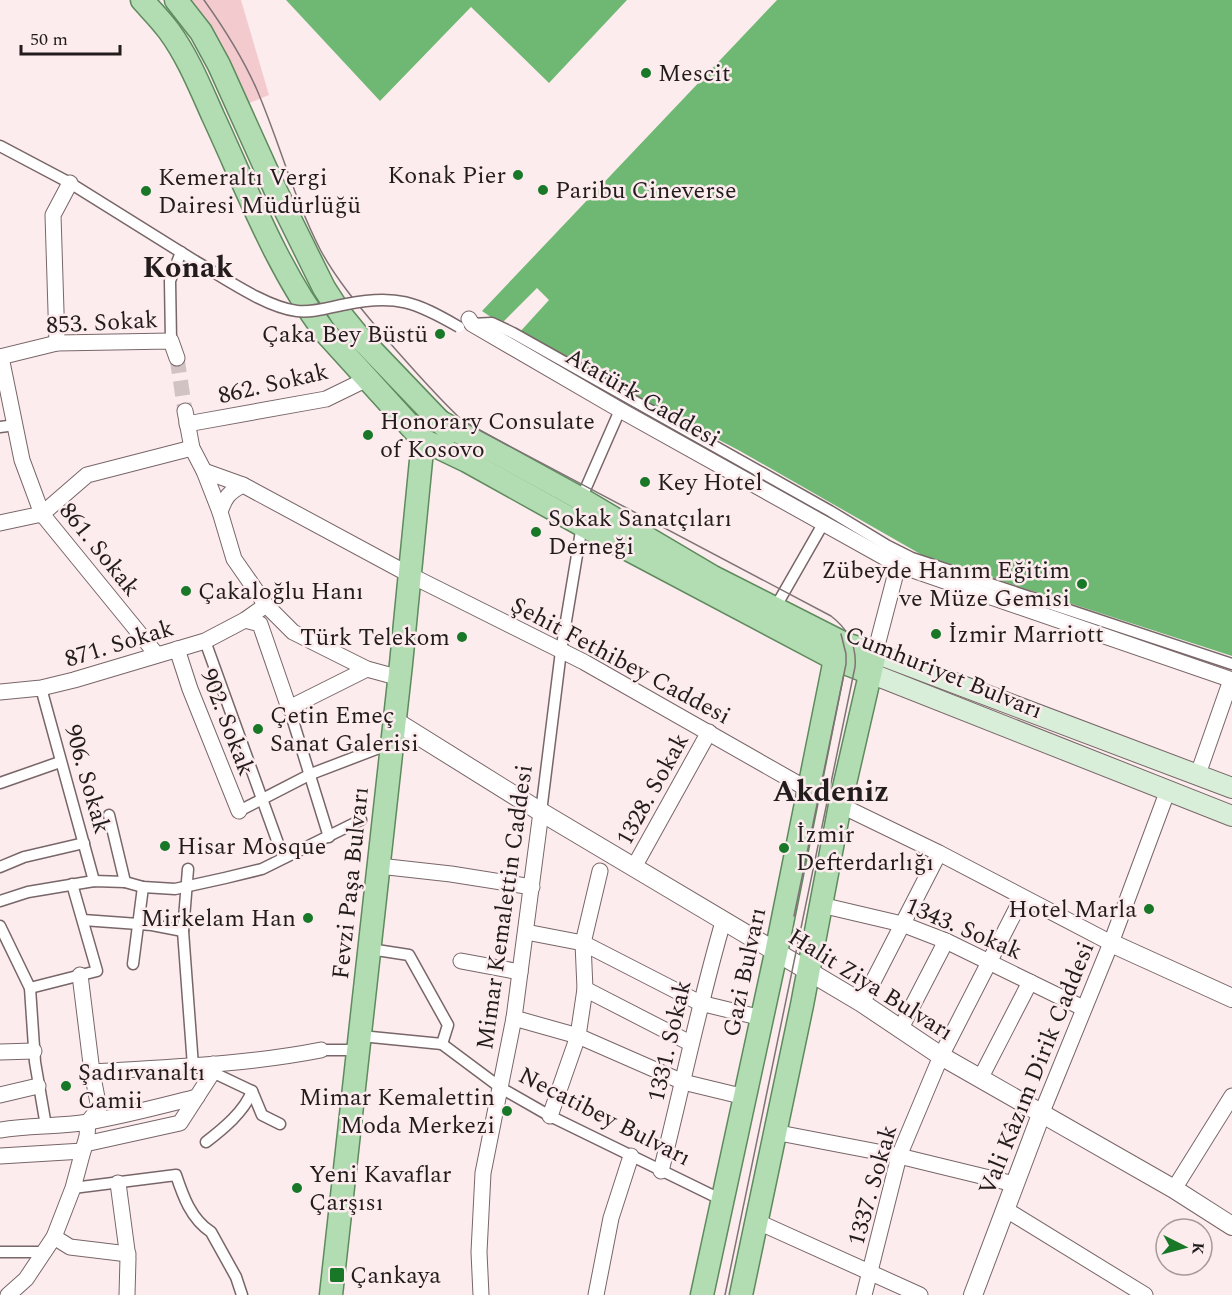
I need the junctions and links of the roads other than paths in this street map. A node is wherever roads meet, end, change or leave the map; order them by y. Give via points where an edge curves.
1 (142, 0) edge
2 (166, 0) edge
3 (176, 0) edge
4 (0, 146) edge
5 (70, 183) junction
6 (181, 252) junction
7 (467, 324) junction
8 (171, 341) junction
9 (57, 344) junction
10 (1, 357) edge
11 (177, 358) tunnel mouth
12 (367, 379) junction
13 (4, 394) edge
14 (620, 410) junction
15 (439, 421) junction
16 (7, 426) edge
17 (423, 440) junction
18 (192, 448) junction
19 (467, 461) junction
20 (204, 471) junction
21 (243, 485) junction
22 (582, 499) junction
23 (219, 512) junction
24 (42, 514) junction
25 (0, 523) edge
26 (823, 524) junction
27 (582, 525) junction
28 (898, 565) junction
29 (410, 575) junction
30 (713, 577) junction
31 (266, 605) junction
32 (775, 608) junction
33 (245, 620) junction
34 (819, 632) junction
35 (205, 641) junction
36 (177, 649) junction
37 (561, 651) junction
38 (157, 655) junction
39 (835, 659) junction
40 (872, 663) junction
41 (367, 669) junction
42 (1232, 675) edge
43 (400, 678) junction
44 (41, 688) junction
45 (0, 692) edge
46 (289, 708) junction
47 (394, 732) junction
48 (709, 732) junction
49 (60, 762) junction
50 (311, 774) junction
51 (1198, 774) junction
52 (0, 783) edge
53 (1232, 788) edge
54 (809, 790) junction
55 (1168, 790) junction
56 (261, 799) junction
57 (840, 805) junction
58 (239, 811) joint
59 (541, 812) junction
60 (109, 815) dead end
61 (1232, 816) edge
62 (361, 820) dead end
63 (329, 837) junction
64 (84, 843) junction
65 (609, 853) junction
66 (939, 853) junction
67 (283, 857) junction
68 (379, 866) junction
69 (0, 867) edge
70 (634, 867) junction
71 (188, 868) dead end
72 (600, 871) joint
73 (94, 881) junction
74 (125, 882) junction
75 (72, 884) junction
76 (188, 886) junction
77 (143, 887) junction
78 (532, 887) junction
79 (1022, 898) junction
80 (0, 901) edge
81 (821, 905) junction
82 (83, 920) junction
83 (723, 922) junction
84 (138, 924) junction
85 (902, 924) junction
86 (0, 926) edge
87 (183, 931) junction
88 (526, 932) junction
89 (946, 941) junction
90 (583, 943) junction
91 (1111, 943) junction
92 (370, 949) junction
93 (776, 953) junction
94 (460, 961) dead end
95 (990, 961) junction
96 (133, 964) dead end
97 (520, 972) junction
98 (807, 972) junction
99 (80, 975) junction
100 (1030, 982) junction
101 (30, 988) junction
102 (585, 989) junction
103 (1232, 998) edge
104 (700, 1003) junction
105 (862, 1003) junction
106 (1083, 1008) junction
107 (514, 1018) junction
108 (762, 1018) junction
109 (901, 1028) junction
110 (578, 1036) junction
111 (360, 1043) junction
112 (690, 1043) junction
113 (442, 1044) junction
114 (321, 1050) joint
115 (34, 1051) junction
116 (0, 1052) edge
117 (941, 1056) junction
118 (193, 1066) junction
119 (213, 1068) junction
120 (92, 1072) junction
121 (981, 1077) junction
122 (683, 1082) junction
123 (38, 1086) junction
124 (501, 1089) junction
125 (252, 1091) junction
126 (0, 1095) edge
127 (1232, 1096) edge
128 (197, 1097) junction
129 (745, 1097) junction
130 (1041, 1112) junction
131 (550, 1116) junction
132 (88, 1122) junction
133 (280, 1124) dead end
134 (46, 1126) junction
135 (0, 1130) edge
136 (774, 1132) junction
137 (206, 1143) dead end
138 (84, 1147) junction
139 (0, 1155) edge
140 (631, 1156) junction
141 (899, 1156) junction
142 (662, 1171) junction
143 (118, 1183) junction
144 (1014, 1185) junction
145 (74, 1188) junction
146 (1174, 1190) junction
147 (722, 1200) junction
148 (1005, 1209) junction
149 (756, 1221) junction
150 (1232, 1226) edge
151 (54, 1237) junction
152 (0, 1252) edge
153 (42, 1252) junction
154 (128, 1254) junction
155 (870, 1273) junction
156 (8, 1295) edge
157 (127, 1295) edge
158 (242, 1295) edge
159 (331, 1295) edge
160 (481, 1295) edge
161 (597, 1295) edge
162 (702, 1295) edge
163 (741, 1295) edge
164 (864, 1295) edge
165 (920, 1295) edge
166 (974, 1295) edge
167 (1145, 1295) edge

1 - 12 main road via 184,54 297,292 324,331
2 - 19 main road via 213,80 299,267 336,327 431,429
3 - 15 main road via 219,64 324,288 360,338
4 - 5 street
5 - 6 street
5 - 9 street via 53,215
6 - 7 street, bridge via 283,308 308,311 389,299
6 - 8 street via 170,281
7 - 14 street, Atatürk Caddesi
7 - 42 street via 492,322 513,333 912,558
8 - 9 street, 853. Sokak
8 - 11 street
9 - 10 street, 853. Sokak
10 - 13 street, 861. Sokak
12 - 17 main road
12 - 18 street, 862. Sokak via 326,399 186,418
13 - 16 street, 861. Sokak
14 - 22 street
14 - 26 street, Atatürk Caddesi
15 - 22 main road, Cumhuriyet Bulvarı
15 - 30 main road, Cumhuriyet Bulvarı via 461,443 488,460 683,567
16 - 24 street, 861. Sokak
17 - 19 main road, Cumhuriyet Bulvarı
17 - 29 main road, Fevzi Paşa Bulvarı
18 - 20 street
18 - 24 street via 87,475
19 - 27 main road, Cumhuriyet Bulvarı
20 - 21 street, Şehit Fethibey Caddesi
20 - 23 street
21 - 23 street via 224,498
21 - 29 street, Şehit Fethibey Caddesi
22 - 30 main road, Cumhuriyet Bulvarı
23 - 31 street via 234,560
24 - 25 street
24 - 38 street, 861. Sokak
26 - 28 street, Atatürk Caddesi
26 - 32 street
27 - 37 street, Mimar Kemalettin Caddesi
27 - 39 main road, Cumhuriyet Bulvarı
28 - 40 street
28 - 42 street, Atatürk Caddesi
29 - 37 street, Şehit Fethibey Caddesi
29 - 43 main road, Fevzi Paşa Bulvarı
30 - 32 main road, Cumhuriyet Bulvarı
31 - 33 street, 871. Sokak
31 - 41 street via 293,632
32 - 34 main road, Cumhuriyet Bulvarı
33 - 35 street, 871. Sokak
33 - 46 street via 260,624
34 - 39 main road
34 - 40 main road, Cumhuriyet Bulvarı
35 - 36 street, 871. Sokak
35 - 56 street
36 - 38 street, 871. Sokak
36 - 58 street, 902. Sokak
37 - 48 street, Şehit Fethibey Caddesi
37 - 59 street, Mimar Kemalettin Caddesi
38 - 44 street, 871. Sokak
39 - 40 main road, Cumhuriyet Bulvarı
39 - 54 main road, Gazi Bulvarı
40 - 51 main road, Cumhuriyet Bulvarı
40 - 55 main road, Cumhuriyet Bulvarı
40 - 57 main road
41 - 43 street
41 - 46 street
42 - 51 street
43 - 47 main road, Fevzi Paşa Bulvarı
44 - 45 street, 871. Sokak
44 - 49 street, 906. Sokak
46 - 50 street
47 - 50 street
47 - 59 street, Halit Ziya Bulvarı
47 - 68 main road, Fevzi Paşa Bulvarı
48 - 54 street, Şehit Fethibey Caddesi
48 - 70 street, 1328. Sokak
49 - 52 street
49 - 64 street, 906. Sokak
50 - 56 street
50 - 63 street
51 - 53 main road, Cumhuriyet Bulvarı
54 - 93 main road, Gazi Bulvarı
55 - 61 main road, Cumhuriyet Bulvarı
55 - 91 street, Vali Kâzım Dirik Caddesi
56 - 58 street
56 - 67 street
57 - 66 street
57 - 81 main road
59 - 65 street, Halit Ziya Bulvarı
59 - 78 street, Mimar Kemalettin Caddesi
60 - 74 street
62 - 63 street
63 - 67 street
64 - 69 street via 24,857
64 - 73 street, 906. Sokak
65 - 70 street, Halit Ziya Bulvarı
65 - 72 street
66 - 79 street
66 - 85 street
67 - 76 street via 262,869
68 - 78 street
68 - 92 main road, Fevzi Paşa Bulvarı
70 - 83 street, Halit Ziya Bulvarı
71 - 76 street
72 - 90 street
73 - 74 street
73 - 75 street
74 - 77 street
75 - 80 street
75 - 82 street
76 - 77 street
76 - 87 street
77 - 84 street
78 - 88 street, Mimar Kemalettin Caddesi
79 - 91 street
79 - 95 street, 1337. Sokak
81 - 85 street, 1343. Sokak
81 - 98 main road
82 - 84 street
82 - 99 street via 97,971
83 - 93 street, Halit Ziya Bulvarı
83 - 104 street, 1331. Sokak
84 - 87 street
84 - 96 street
85 - 89 street, 1343. Sokak
85 - 105 street
86 - 101 street
87 - 118 street
88 - 90 street
88 - 97 street, Mimar Kemalettin Caddesi
89 - 95 street, 1343. Sokak
89 - 109 street
90 - 102 street
90 - 104 street
91 - 103 street
91 - 106 street, Vali Kâzım Dirik Caddesi
92 - 111 main road, Fevzi Paşa Bulvarı
92 - 113 street via 409,955 448,1025
93 - 98 street, Halit Ziya Bulvarı
93 - 108 main road, Gazi Bulvarı
94 - 97 street
95 - 100 street, 1343. Sokak
95 - 117 street, 1337. Sokak
97 - 107 street, Mimar Kemalettin Caddesi
98 - 105 street, Halit Ziya Bulvarı
98 - 136 main road
99 - 101 street
99 - 120 street
100 - 106 street, 1343. Sokak
100 - 121 street
101 - 115 street
102 - 110 street
102 - 112 street
104 - 108 street
104 - 112 street, 1331. Sokak
105 - 109 street, Halit Ziya Bulvarı
106 - 130 street, Vali Kâzım Dirik Caddesi
107 - 110 street
107 - 124 street, Mimar Kemalettin Caddesi
108 - 129 main road, Gazi Bulvarı
109 - 117 street, Halit Ziya Bulvarı
110 - 122 street
110 - 131 street
111 - 113 street
111 - 114 street
111 - 159 main road, Fevzi Paşa Bulvarı
112 - 122 street, 1331. Sokak
113 - 124 street, Necatibey Bulvarı
114 - 119 street
115 - 116 street
115 - 123 street
117 - 121 street, Halit Ziya Bulvarı
117 - 141 street, 1337. Sokak
118 - 119 street
118 - 120 street
119 - 125 street
119 - 128 street
120 - 132 street via 99,1108
121 - 130 street, Halit Ziya Bulvarı
122 - 129 street
122 - 142 street, 1331. Sokak
123 - 126 street
123 - 134 street
124 - 131 street, Necatibey Bulvarı
124 - 160 street, Mimar Kemalettin Caddesi via 483,1173 478,1252
125 - 133 street via 262,1115
125 - 137 street via 222,1131
127 - 146 street
128 - 132 street
128 - 138 street via 180,1123
129 - 147 main road, Gazi Bulvarı
130 - 144 street, Vali Kâzım Dirik Caddesi
130 - 146 street, Halit Ziya Bulvarı
131 - 140 street, Necatibey Bulvarı
132 - 134 street
132 - 138 street
134 - 135 street
136 - 141 street
136 - 149 main road
138 - 139 street
138 - 145 street
140 - 142 street, Necatibey Bulvarı
140 - 161 street via 611,1218
141 - 144 street
141 - 155 street, 1337. Sokak
142 - 147 street, Necatibey Bulvarı
143 - 145 street
143 - 154 street
143 - 158 street via 176,1175 185,1203 211,1232
144 - 148 street, Vali Kâzım Dirik Caddesi
145 - 151 street
146 - 150 street, Halit Ziya Bulvarı
147 - 162 main road, Gazi Bulvarı
148 - 166 street, Vali Kâzım Dirik Caddesi
148 - 167 street
149 - 155 street
149 - 163 main road
151 - 153 street
151 - 154 street via 70,1246
152 - 153 street
153 - 156 street via 26,1279
154 - 157 street
155 - 164 street, 1337. Sokak
155 - 165 street

